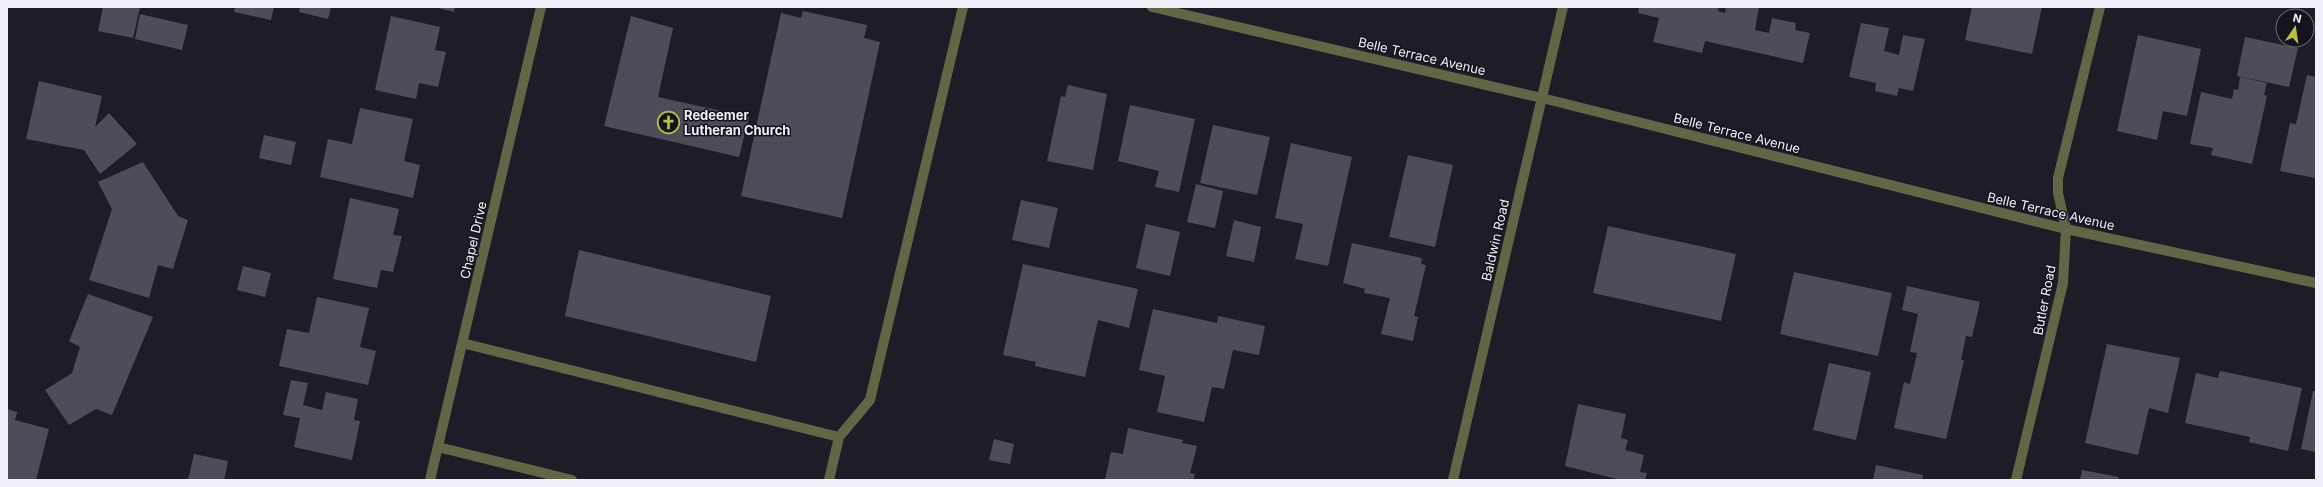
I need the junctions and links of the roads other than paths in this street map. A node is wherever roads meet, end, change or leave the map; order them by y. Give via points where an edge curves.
1 (540, 7) edge
2 (963, 7) edge
3 (1152, 7) edge
4 (1563, 7) edge
5 (2100, 7) edge
6 (1542, 98) junction
7 (2066, 229) junction
8 (2316, 283) edge
9 (462, 343) junction
10 (839, 436) junction
11 (438, 447) junction
12 (430, 480) edge
13 (572, 480) edge
14 (829, 480) edge
15 (1453, 480) edge
16 (2016, 480) edge

1 - 9 street, Chapel Drive
2 - 10 street via 870,400
3 - 6 street, Belle Terrace Avenue
4 - 6 street, Baldwin Road
5 - 7 street, Butler Road via 2058,178 2058,193
6 - 7 street, Belle Terrace Avenue
6 - 15 street, Baldwin Road
7 - 8 street, Belle Terrace Avenue
7 - 16 street, Butler Road via 2063,284
9 - 10 street
9 - 11 street, Chapel Drive
10 - 14 street
11 - 12 street, Chapel Drive
11 - 13 street

